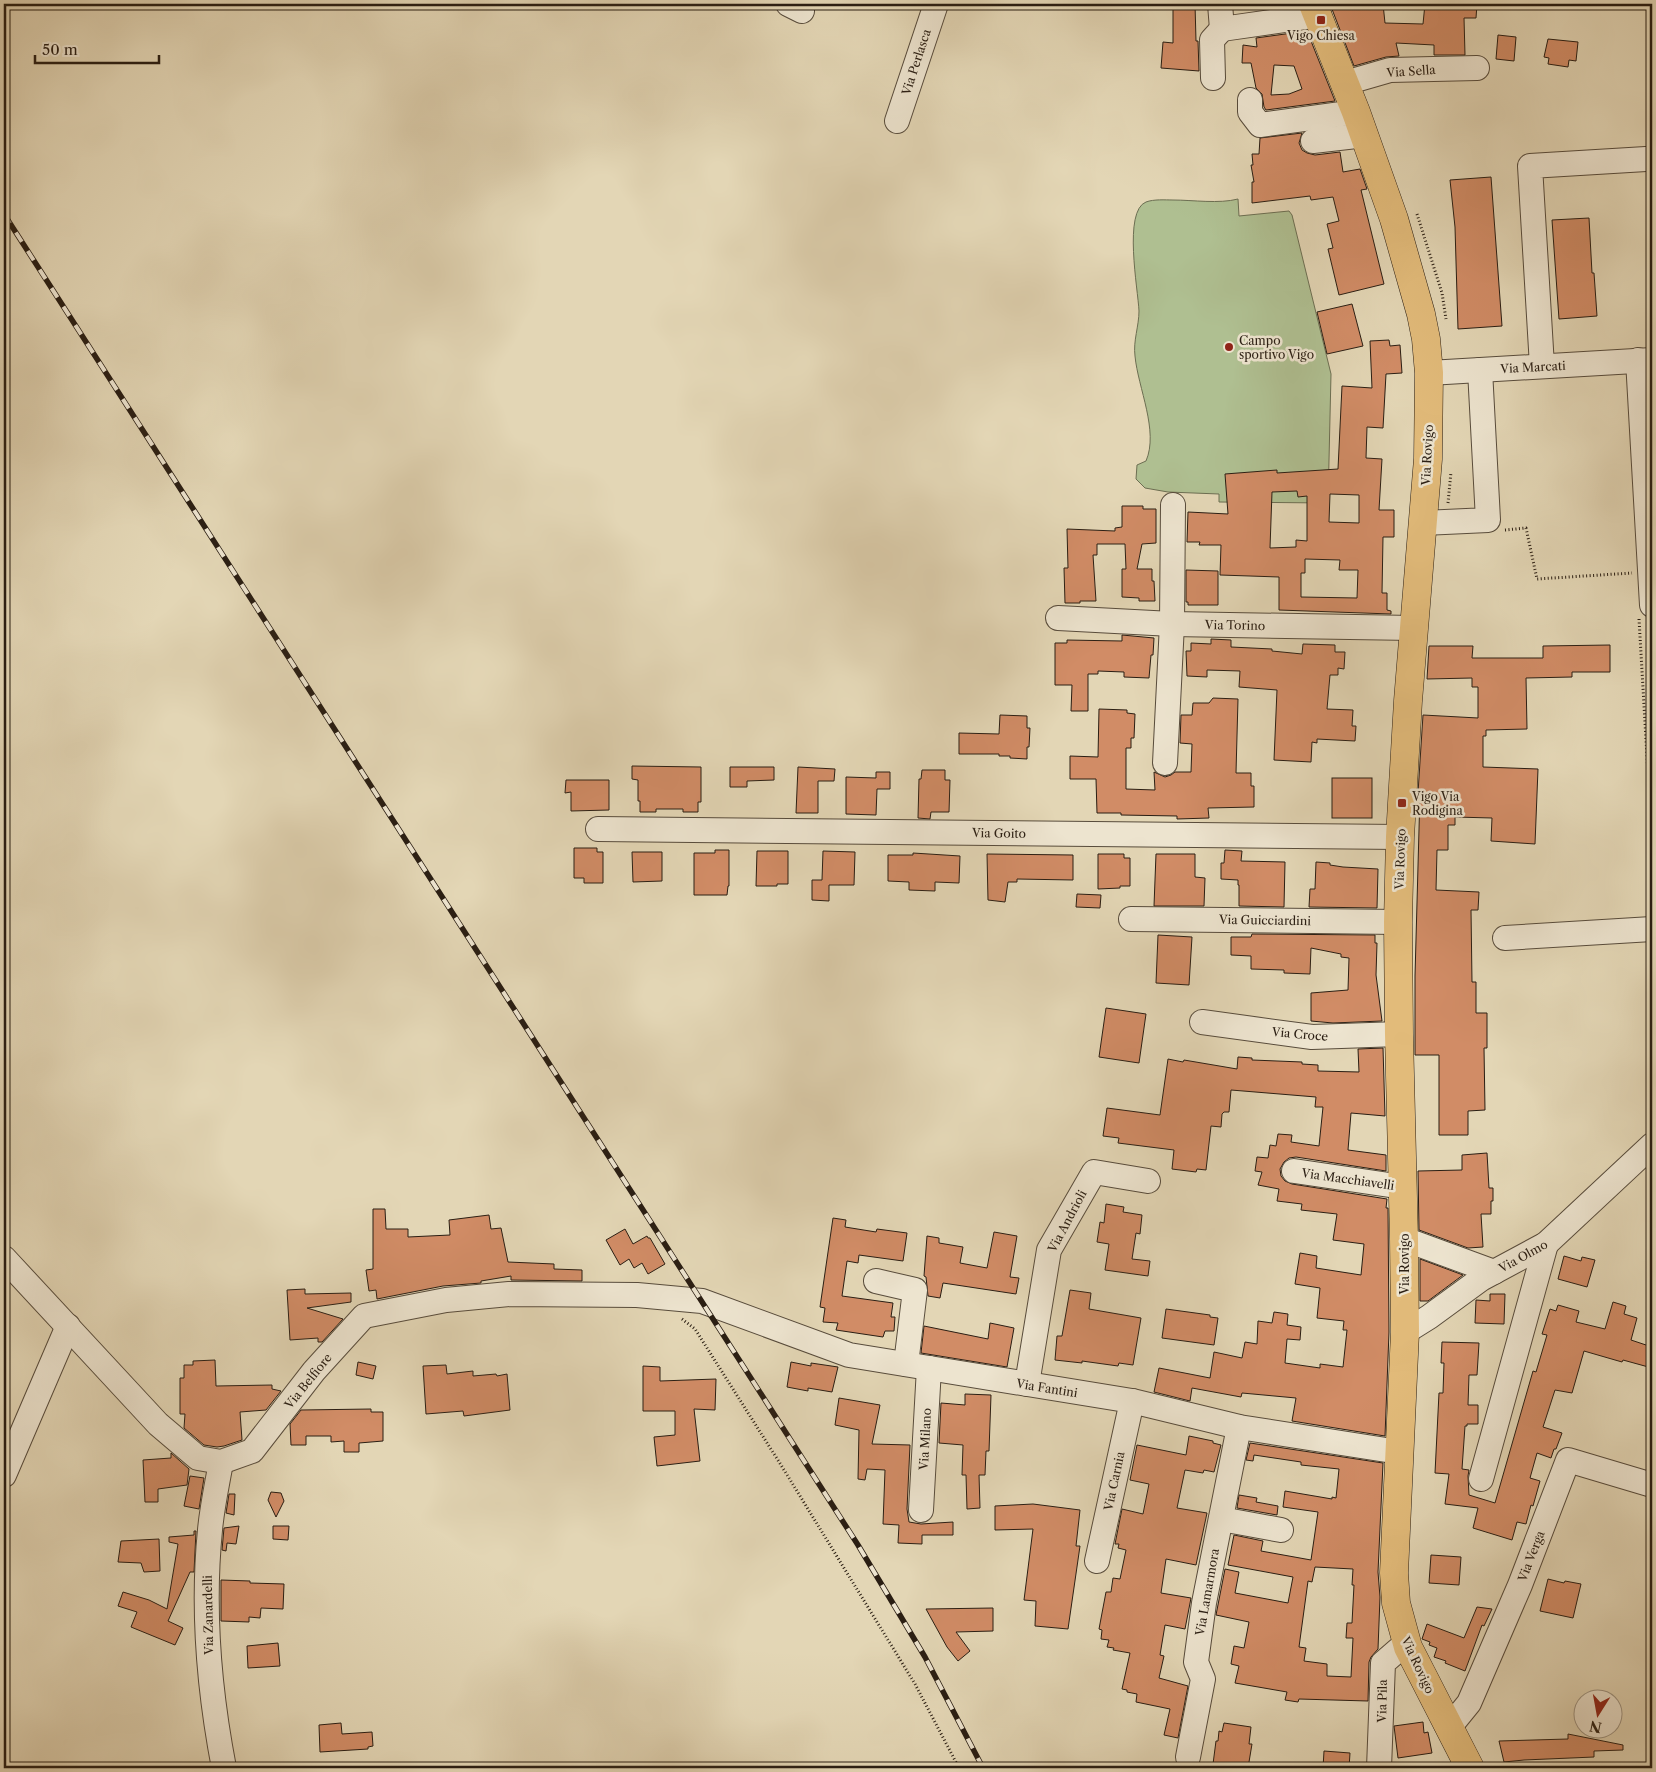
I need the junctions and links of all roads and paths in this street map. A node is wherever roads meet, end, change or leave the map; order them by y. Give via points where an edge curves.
1 (936, 4) edge
2 (1220, 4) edge
3 (1316, 10) edge
4 (1222, 29) junction
5 (1477, 68) dead end
6 (1212, 78) dead end
7 (1345, 83) junction
8 (1250, 100) dead end
9 (897, 121) dead end
10 (1361, 124) junction
11 (1313, 141) dead end
12 (1646, 159) dead end
13 (1645, 360) edge
14 (1542, 366) junction
15 (1480, 370) junction
16 (1429, 373) junction
17 (1172, 504) dead end
18 (1423, 523) junction
19 (1504, 530) dead end
20 (1650, 572) junction
21 (1646, 608) edge
22 (1058, 618) dead end
23 (1172, 624) junction
24 (1413, 628) junction
25 (1165, 763) dead end
26 (598, 829) dead end
27 (1400, 836) junction
28 (1652, 843) edge
29 (1131, 919) dead end
30 (1398, 922) junction
31 (1652, 929) edge
32 (1504, 938) dead end
33 (1202, 1022) dead end
34 (1399, 1034) junction
35 (1652, 1145) edge
36 (1294, 1171) dead end
37 (1148, 1181) dead end
38 (1403, 1187) junction
39 (1404, 1239) junction
40 (1546, 1244) junction
41 (4, 1258) edge
42 (1494, 1272) junction
43 (876, 1281) dead end
44 (702, 1301) joint
45 (678, 1316) dead end
46 (68, 1326) junction
47 (1405, 1332) junction
48 (918, 1366) junction
49 (1026, 1384) junction
50 (1132, 1401) junction
51 (1239, 1427) junction
52 (1399, 1452) junction
53 (221, 1462) junction
54 (4, 1475) edge
55 (1481, 1479) dead end
56 (1652, 1485) edge
57 (920, 1510) dead end
58 (1221, 1519) junction
59 (1281, 1530) dead end
60 (1096, 1562) dead end
61 (1408, 1648) junction
62 (1446, 1724) junction
63 (1188, 1757) dead end
64 (224, 1768) edge
65 (959, 1768) edge
66 (1379, 1768) edge
67 (1470, 1768) edge

1 - 9 street, Via Perlasca
2 - 4 street
3 - 4 street
3 - 7 main road, Via Rovigo
4 - 6 street via 1212,40
5 - 7 street, Via Sella via 1390,70
7 - 10 main road, Via Rovigo
8 - 10 street via 1250,112 1260,125
10 - 11 street
10 - 16 main road, Via Rovigo via 1392,211 1416,296 1426,340
12 - 14 street via 1530,166
13 - 14 street, Via Marcati
13 - 20 street, Via Marcati
14 - 15 street, Via Marcati
15 - 16 street, Via Marcati
15 - 18 street via 1488,520
16 - 18 main road, Via Rovigo via 1429,441
17 - 23 street
18 - 24 main road, Via Rovigo
19 - 20 path via 1526,528 1537,579
20 - 21 street, Via Marcati
21 - 28 path
22 - 23 street, Via Torino
23 - 24 street, Via Torino
23 - 25 street
24 - 27 main road, Via Rovigo
26 - 27 street, Via Goito
27 - 30 main road, Via Rovigo
29 - 30 street, Via Guicciardini
30 - 34 main road, Via Rovigo
31 - 32 street
33 - 34 street, Via Croce via 1312,1037
34 - 38 main road, Via Rovigo
35 - 40 street, Via Olmo
36 - 38 street, Via Macchiavelli
37 - 49 street, Via Andrioli via 1094,1172 1049,1250
38 - 39 main road, Via Rovigo
39 - 42 street
39 - 47 main road, Via Rovigo
40 - 42 street, Via Olmo
40 - 55 street
41 - 46 street, Via Belfiore
42 - 47 street, Via Olmo
43 - 48 street, Via Milano via 915,1290
44 - 48 street, Via Fantini via 848,1355
44 - 53 street, Via Belfiore via 637,1295 509,1294 446,1300 364,1316 314,1371 252,1452
45 - 65 path via 695,1329 781,1465 915,1684
46 - 53 street, Via Belfiore via 158,1424 198,1458
46 - 54 street
47 - 52 main road, Via Rovigo
48 - 49 street, Via Fantini
48 - 57 street, Via Milano
49 - 50 street, Via Fantini
50 - 51 street, Via Fantini
50 - 60 street, Via Carnia
51 - 52 street, Via Fantini
51 - 58 street, Via Lamarmora
52 - 61 main road, Via Rovigo via 1394,1573 1396,1603
53 - 64 street, Via Zanardelli via 210,1529 207,1589 209,1669
56 - 62 street, Via Verga via 1568,1460 1520,1585 1469,1703 1456,1719
58 - 59 street
58 - 63 street, Via Lamarmora via 1204,1603 1196,1662 1204,1679
61 - 62 main road, Via Rovigo
61 - 66 street, Via Pila via 1398,1650 1383,1663
62 - 67 main road, Via Rovigo

